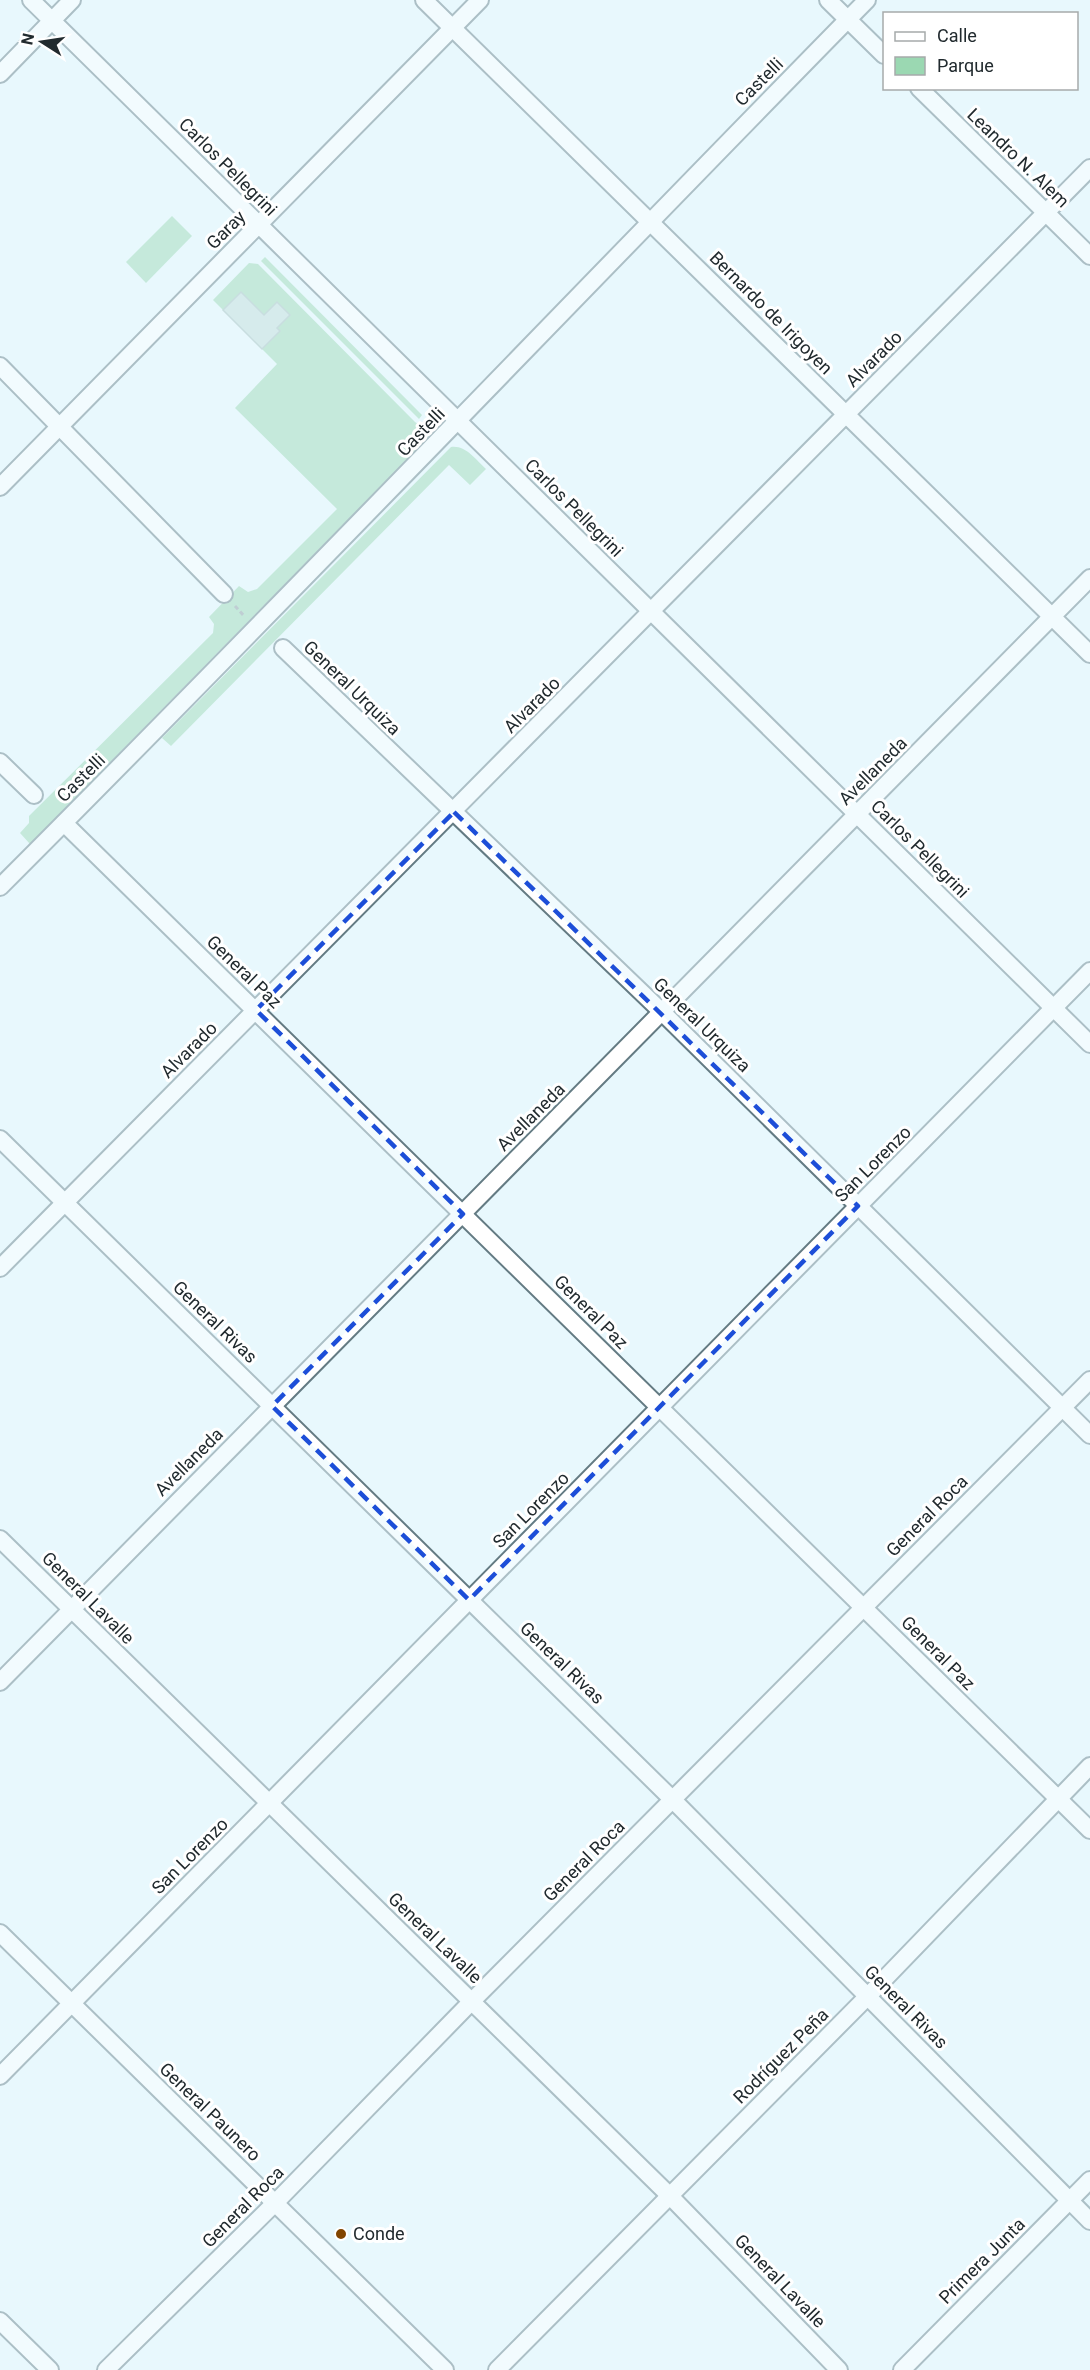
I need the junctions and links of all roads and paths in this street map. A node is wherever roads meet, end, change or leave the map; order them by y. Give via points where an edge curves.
1 (30, 0) edge
2 (72, 0) edge
3 (424, 0) edge
4 (480, 0) edge
5 (828, 0) edge
6 (867, 0) edge
7 (848, 19) junction
8 (52, 21) junction
9 (453, 28) junction
10 (883, 53) edge
11 (0, 74) edge
12 (921, 90) edge
13 (1090, 168) edge
14 (1046, 213) junction
15 (650, 221) junction
16 (258, 225) junction
17 (1090, 256) edge
18 (0, 366) edge
19 (846, 415) junction
20 (459, 421) junction
21 (59, 427) junction
22 (0, 487) edge
23 (1090, 578) edge
24 (224, 594) joint
25 (651, 612) junction
26 (1052, 616) junction
27 (256, 629) junction
28 (283, 648) dead end
29 (1090, 654) edge
30 (0, 762) edge
31 (34, 795) dead end
32 (454, 812) junction
33 (857, 814) junction
34 (64, 823) junction
35 (0, 887) edge
36 (1090, 971) edge
37 (1054, 1008) junction
38 (256, 1010) junction
39 (662, 1012) junction
40 (1090, 1044) edge
41 (0, 1139) edge
42 (65, 1202) junction
43 (858, 1206) junction
44 (463, 1214) junction
45 (0, 1268) edge
46 (1090, 1380) edge
47 (272, 1406) junction
48 (660, 1407) junction
49 (1062, 1407) junction
50 (1090, 1435) edge
51 (0, 1539) edge
52 (469, 1600) junction
53 (864, 1608) junction
54 (71, 1609) junction
55 (0, 1682) edge
56 (1090, 1766) edge
57 (1058, 1798) junction
58 (673, 1800) junction
59 (270, 1804) junction
60 (1090, 1830) edge
61 (0, 1933) edge
62 (868, 1996) junction
63 (472, 2001) junction
64 (72, 2004) junction
65 (0, 2076) edge
66 (1090, 2180) edge
67 (670, 2196) junction
68 (1069, 2201) junction
69 (275, 2203) junction
70 (1090, 2221) edge
71 (0, 2321) edge
72 (50, 2370) edge
73 (106, 2370) edge
74 (445, 2370) edge
75 (496, 2370) edge
76 (839, 2370) edge
77 (902, 2370) edge

1 - 8 street, Carlos Pellegrini
2 - 8 street
3 - 9 street, Bernardo de Irigoyen
4 - 9 street, Garay
5 - 7 street
6 - 7 street, Castelli
7 - 10 street
7 - 15 street, Castelli
8 - 11 street
8 - 16 street, Carlos Pellegrini
9 - 15 street, Bernardo de Irigoyen
9 - 16 street, Garay
12 - 14 street, Leandro N. Alem
13 - 14 street, Alvarado
14 - 17 street, Leandro N. Alem
14 - 19 street, Alvarado
15 - 19 street, Bernardo de Irigoyen
15 - 20 street, Castelli
16 - 20 street, Carlos Pellegrini
16 - 21 street, Garay
18 - 21 street
19 - 25 street, Alvarado
19 - 26 street, Bernardo de Irigoyen
20 - 25 street, Carlos Pellegrini
20 - 27 street, Castelli
21 - 22 street, Garay
21 - 24 street
23 - 26 street, Avellaneda
24 - 27 path
25 - 32 street, Alvarado
25 - 33 street, Carlos Pellegrini
26 - 29 street, Bernardo de Irigoyen
26 - 33 street, Avellaneda
27 - 34 street, Castelli
28 - 32 street, General Urquiza
30 - 31 street
32 - 38 street, Alvarado
32 - 39 street, General Urquiza
33 - 37 street, Carlos Pellegrini
33 - 39 street, Avellaneda
34 - 35 street, Castelli
34 - 38 street, General Paz
36 - 37 street, San Lorenzo
37 - 40 street, Carlos Pellegrini
37 - 43 street, San Lorenzo
38 - 42 street, Alvarado
38 - 44 street, General Paz
39 - 43 street, General Urquiza
39 - 44 street, Avellaneda
41 - 42 street, General Rivas
42 - 45 street, Alvarado
42 - 47 street, General Rivas
43 - 48 street, San Lorenzo
43 - 49 street, General Urquiza
44 - 47 street, Avellaneda
44 - 48 street, General Paz
46 - 49 street, General Roca
47 - 52 street, General Rivas
47 - 54 street, Avellaneda
48 - 52 street, San Lorenzo
48 - 53 street, General Paz
49 - 50 street, General Urquiza
49 - 53 street, General Roca
51 - 54 street, General Lavalle
52 - 58 street, General Rivas
52 - 59 street, San Lorenzo
53 - 57 street, General Paz
53 - 58 street, General Roca
54 - 55 street, Avellaneda
54 - 59 street, General Lavalle
56 - 57 street, Rodríguez Peña
57 - 60 street, General Paz
57 - 62 street, Rodríguez Peña
58 - 62 street, General Rivas
58 - 63 street, General Roca
59 - 63 street, General Lavalle
59 - 64 street, San Lorenzo
61 - 64 street, General Paunero
62 - 67 street, Rodríguez Peña
62 - 68 street, General Rivas
63 - 67 street, General Lavalle
63 - 69 street, General Roca
64 - 65 street, San Lorenzo
64 - 69 street, General Paunero
66 - 68 street, Primera Junta
67 - 75 street, Rodríguez Peña
67 - 76 street, General Lavalle
68 - 70 street, General Rivas
68 - 77 street, Primera Junta
69 - 73 street, General Roca
69 - 74 street, General Paunero
71 - 72 street

